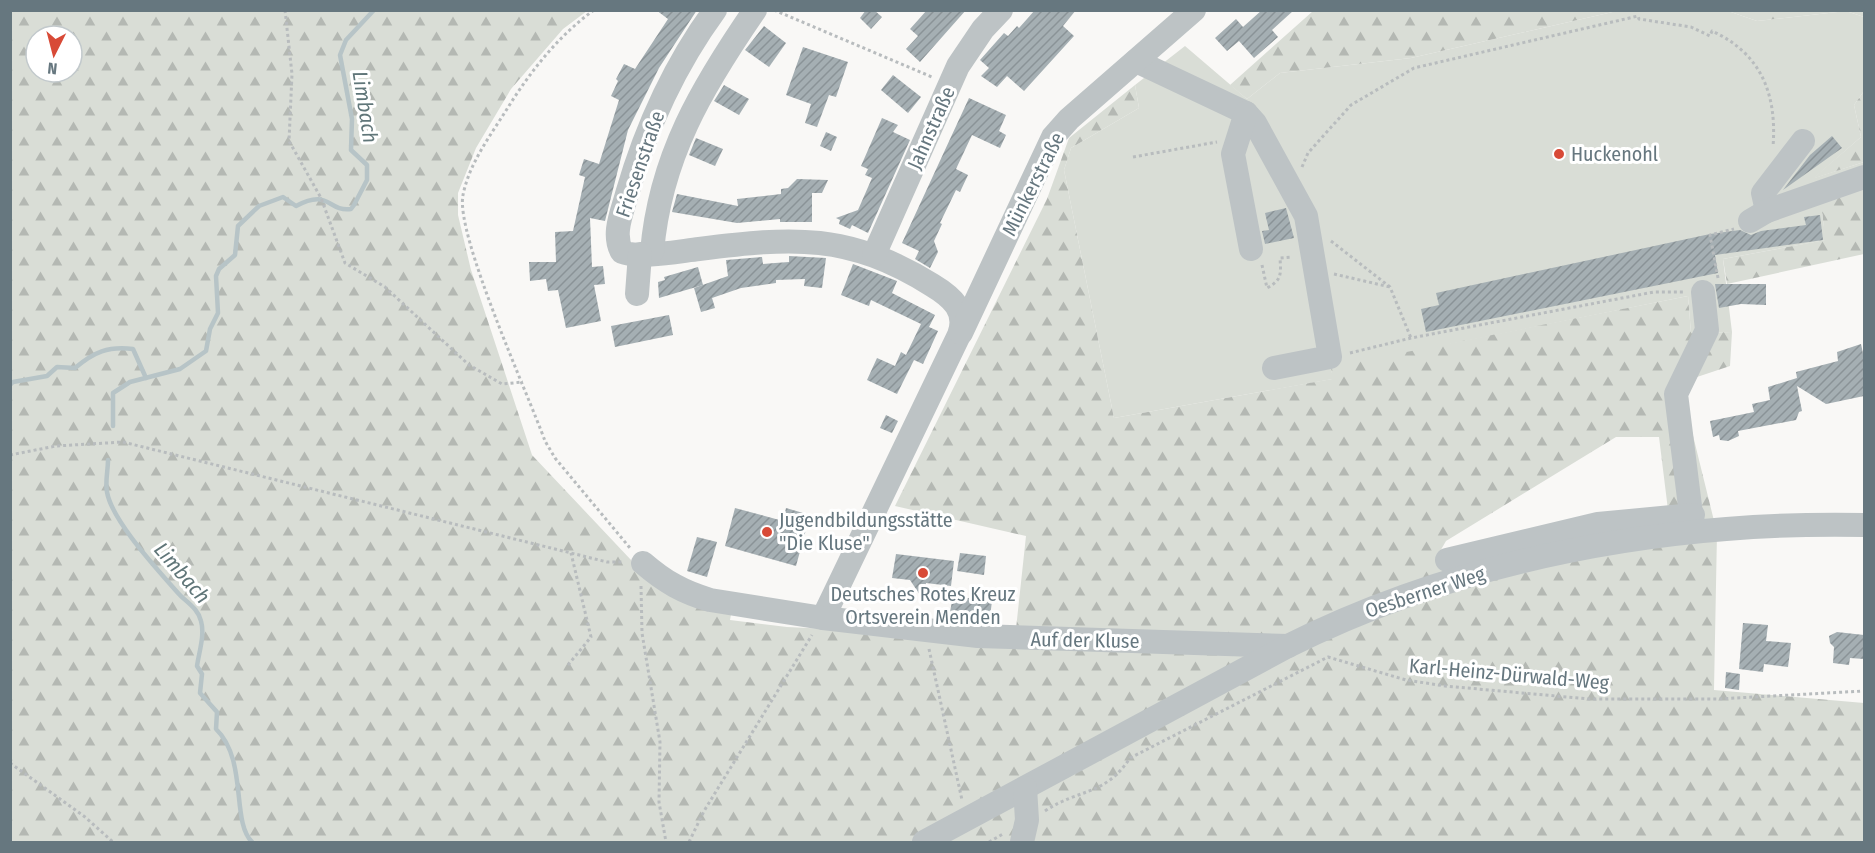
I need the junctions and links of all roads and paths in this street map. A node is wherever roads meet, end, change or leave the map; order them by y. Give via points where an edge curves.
1 (285, 10) edge
2 (594, 10) edge
3 (715, 10) edge
4 (755, 10) edge
5 (774, 10) edge
6 (1001, 10) edge
7 (1194, 10) edge
8 (1136, 61) junction
9 (950, 85) junction
10 (1246, 113) junction
11 (1803, 141) dead end
12 (1773, 148) dead end
13 (1233, 154) junction
14 (1133, 157) dead end
15 (1864, 177) edge
16 (1294, 195) junction
17 (1710, 235) dead end
18 (1329, 240) dead end
19 (1251, 249) joint
20 (641, 254) junction
21 (874, 255) junction
22 (1315, 270) junction
23 (1390, 287) junction
24 (1711, 291) junction
25 (637, 294) dead end
26 (961, 332) junction
27 (1411, 338) junction
28 (1330, 357) junction
29 (1274, 368) dead end
30 (523, 382) junction
31 (10, 455) edge
32 (1693, 524) junction
33 (1864, 525) edge
34 (571, 553) junction
35 (1447, 560) dead end
36 (643, 563) junction
37 (823, 618) junction
38 (925, 632) junction
39 (1288, 646) junction
40 (568, 665) dead end
41 (1864, 691) edge
42 (10, 763) edge
43 (1025, 788) junction
44 (966, 820) junction
45 (1024, 831) edge
46 (113, 843) edge
47 (666, 843) edge
48 (689, 843) edge
49 (924, 843) edge
50 (989, 843) edge

1 - 30 path via 292,74 290,141 321,198 345,263 385,287 469,365 502,384
2 - 30 path via 556,43 521,87 483,147 462,196 462,213 479,272
3 - 20 street, Friesenstraße via 671,81 639,152 617,234 622,252
4 - 20 street, Friesenstraße via 711,75 675,147 655,220
5 - 9 path
6 - 9 street, Jahnstraße via 968,50
7 - 8 street, Münkerstraße
8 - 10 street
8 - 26 street, Münkerstraße via 1053,137
9 - 21 street, Jahnstraße
10 - 13 street
10 - 16 street
11 - 15 street via 1763,193 1758,216
12 - 16 path via 1773,106 1767,86 1745,51 1712,31 1710,36 1691,27 1638,16 1414,69 1351,105 1327,128 1308,153
13 - 14 path via 1229,156 1226,140
13 - 19 street
16 - 22 street via 1306,216
17 - 24 path
18 - 23 path
19 - 22 path via 1260,257 1267,288 1282,276 1280,258 1292,256 1297,273
20 - 21 street via 801,239
20 - 25 street
21 - 26 street via 919,276 950,297 961,312
22 - 23 path
22 - 28 street
23 - 27 path
24 - 27 path via 1654,292
24 - 32 street via 1707,330 1676,394
26 - 37 street, Münkerstraße
27 - 28 path
28 - 29 street
30 - 36 path via 555,458
31 - 34 path via 57,446 123,442
32 - 33 street, Oesberner Weg
32 - 35 street via 1598,524
32 - 39 street, Oesberner Weg via 1561,553 1399,597
34 - 36 path via 607,562
34 - 40 path via 591,637
36 - 37 street, Auf der Kluse via 665,582 710,600
36 - 47 path via 642,633 660,742 659,802
37 - 38 street, Auf der Kluse
37 - 48 path via 704,811
38 - 39 street, Auf der Kluse via 1015,639
38 - 44 path
39 - 43 street, Oesberner Weg
41 - 45 path, Karl-Heinz-Dürwald-Weg via 1717,699 1589,699 1406,681 1328,657 1130,758 1118,776 1098,789 1058,802
42 - 46 path via 85,817
43 - 44 street, Oesberner Weg
43 - 45 street
44 - 49 street, Oesberner Weg
45 - 50 path, Karl-Heinz-Dürwald-Weg

